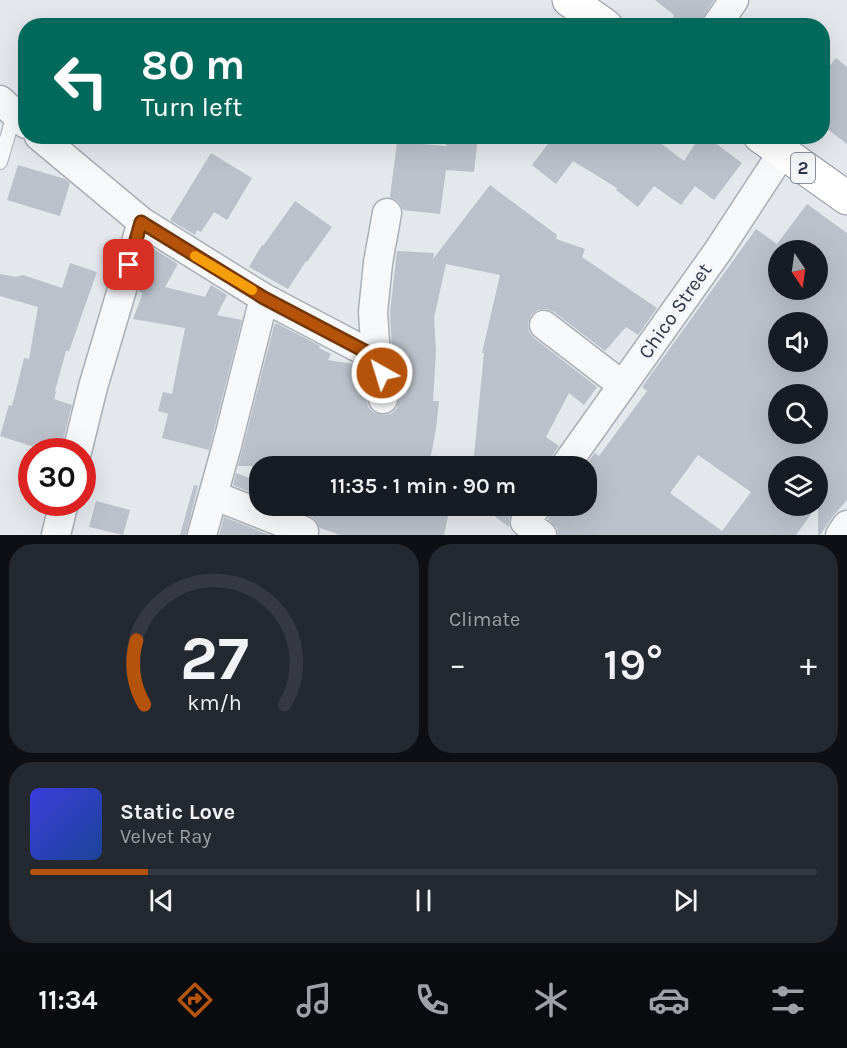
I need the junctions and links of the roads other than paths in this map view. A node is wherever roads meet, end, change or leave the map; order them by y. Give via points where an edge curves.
1 (569, 0) edge
2 (734, 0) edge
3 (595, 18) edge
4 (722, 18) edge
5 (13, 113) edge
6 (48, 144) edge
7 (771, 145) edge
8 (0, 162) edge
9 (847, 198) edge
10 (387, 213) dead end
11 (141, 222) junction
12 (264, 298) junction
13 (544, 326) dead end
14 (376, 357) junction
15 (622, 385) junction
16 (383, 399) dead end
17 (80, 438) edge
18 (572, 456) edge
19 (213, 495) junction
20 (61, 516) edge
21 (530, 516) edge
22 (847, 525) edge
23 (304, 531) dead end
24 (56, 535) edge
25 (202, 535) edge
26 (542, 535) edge
27 (840, 535) edge

1 - 3 highway
2 - 4 street
5 - 8 lane
6 - 11 street
7 - 9 highway, 2
7 - 15 street, Chico Street via 718,251
10 - 14 street via 374,312
11 - 12 street
11 - 17 street
12 - 14 street
12 - 19 street
13 - 15 street
14 - 16 street via 382,373
15 - 18 street, Chico Street
19 - 23 street
19 - 25 street
20 - 24 street
21 - 26 street via 525,522
22 - 27 street

